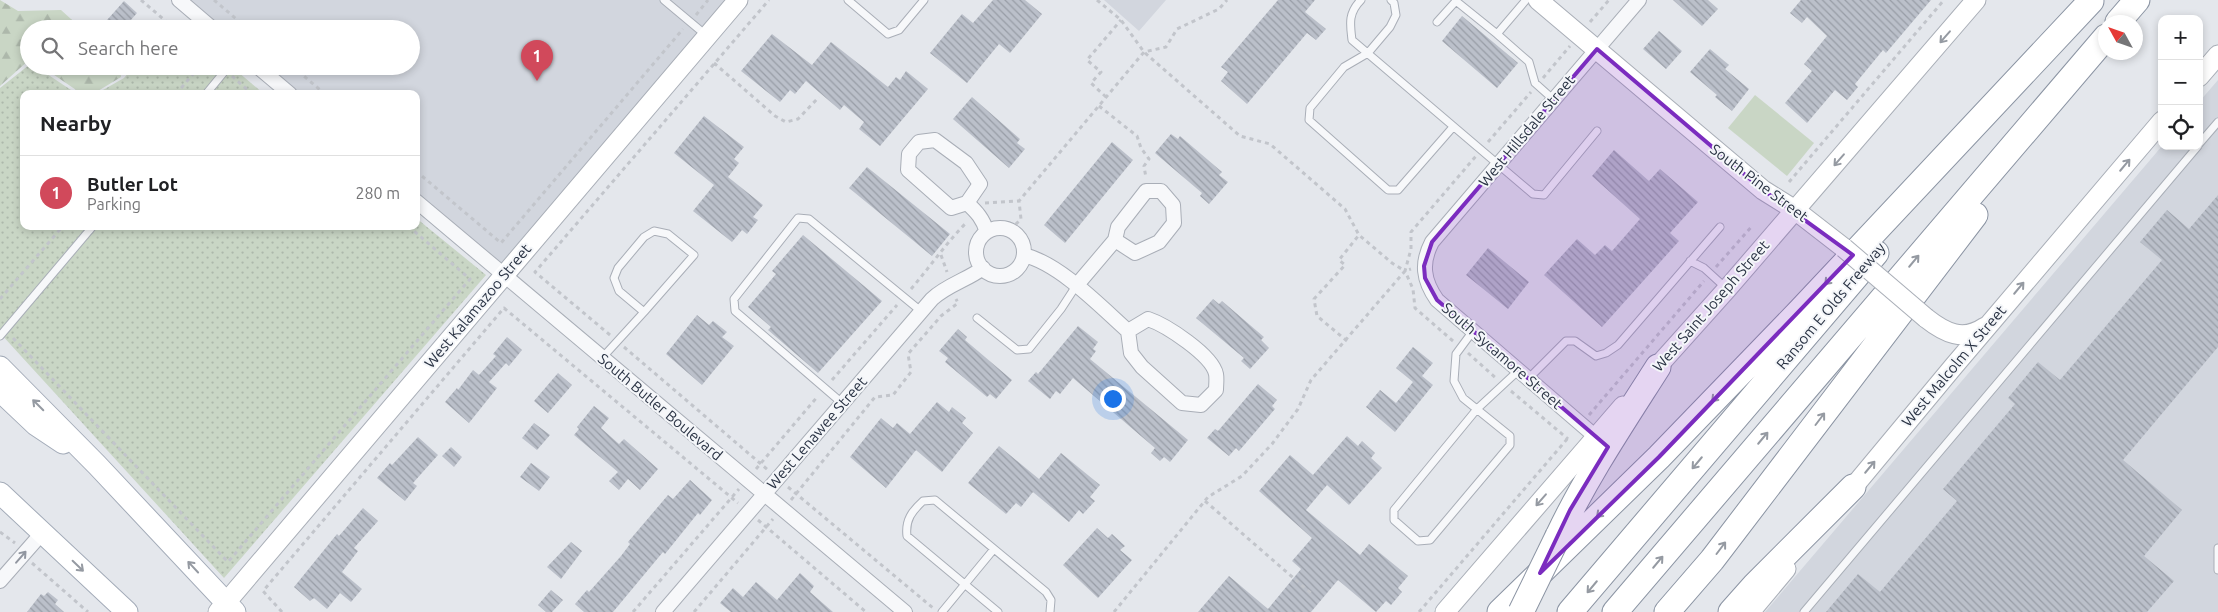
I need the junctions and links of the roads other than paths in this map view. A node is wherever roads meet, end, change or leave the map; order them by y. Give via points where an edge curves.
1 (179, 0) edge
2 (664, 0) edge
3 (738, 0) edge
4 (848, 0) edge
5 (924, 0) edge
6 (1361, 0) edge
7 (1391, 0) edge
8 (1526, 0) edge
9 (1538, 0) edge
10 (1639, 0) edge
11 (1976, 0) edge
12 (2137, 0) edge
13 (2091, 1) edge
14 (2125, 15) edge
15 (202, 20) edge
16 (1437, 22) dead end
17 (1497, 34) junction
18 (707, 36) junction
19 (2098, 46) edge
20 (1597, 49) junction
21 (1368, 53) junction
22 (2098, 53) edge
23 (2218, 55) edge
24 (2203, 72) edge
25 (221, 75) edge
26 (268, 75) edge
27 (209, 90) edge
28 (285, 90) edge
29 (1554, 100) junction
30 (2218, 122) edge
31 (2158, 126) edge
32 (1453, 127) junction
33 (1597, 131) dead end
34 (2203, 139) edge
35 (2194, 150) edge
36 (1498, 165) junction
37 (420, 203) edge
38 (967, 203) junction
39 (1795, 210) junction
40 (1720, 227) dead end
41 (90, 230) edge
42 (987, 232) junction
43 (1115, 240) junction
44 (1024, 255) junction
45 (1690, 261) junction
46 (1424, 266) joint
47 (983, 268) junction
48 (504, 275) junction
49 (1076, 286) junction
50 (1727, 289) junction
51 (644, 312) junction
52 (922, 312) junction
53 (977, 318) dead end
54 (1989, 324) junction
55 (1128, 331) junction
56 (1473, 331) junction
57 (0, 336) edge
58 (601, 358) junction
59 (0, 367) edge
60 (1658, 367) junction
61 (1524, 374) junction
62 (0, 391) edge
63 (842, 403) junction
64 (1477, 409) junction
65 (1596, 437) junction
66 (97, 465) junction
67 (1853, 488) junction
68 (0, 493) edge
69 (763, 495) junction
70 (43, 532) junction
71 (2218, 548) edge
72 (994, 549) junction
73 (2218, 569) edge
74 (0, 582) edge
75 (964, 585) junction
76 (227, 609) edge
77 (127, 612) edge
78 (663, 612) edge
79 (905, 612) edge
80 (942, 612) edge
81 (998, 612) edge
82 (1050, 612) edge
83 (1446, 612) edge
84 (1500, 612) edge
85 (1521, 612) edge
86 (1570, 612) edge
87 (1614, 612) edge
88 (1667, 612) edge
89 (1731, 612) edge
90 (1750, 612) edge
91 (1804, 612) edge

1 - 15 street
2 - 18 lane
3 - 18 main road, West Kalamazoo Street
4 - 5 lane via 888,34 899,30
6 - 21 lane via 1355,5 1349,20 1352,40
7 - 21 lane via 1396,15
8 - 17 lane
9 - 20 main road, South Pine Street
10 - 20 street, West Hillsdale Street
11 -> 39 main road, West Saint Joseph Street
12 - 14 highway
13 -> 84 highway via 1781,331 1659,457
13 -> 86 highway, Ransom E Olds Freeway
16 - 17 lane via 1456,1
17 - 29 lane via 1529,62 1537,85
18 - 48 main road, West Kalamazoo Street
87 -> 19 highway
20 - 29 street, West Hillsdale Street
20 - 39 main road, South Pine Street via 1763,190
21 - 32 lane
21 - 32 lane via 1344,67 1310,108 1310,120 1388,190 1398,190
88 -> 22 highway via 1712,560
23 - 24 main road
25 - 27 lane
26 - 28 street
29 - 36 street, West Hillsdale Street
30 - 34 lane
54 -> 31 main road, West Malcolm X Street
32 - 36 lane
33 - 36 lane via 1544,195 1532,194
35 - 91 lane
36 - 46 street, West Hillsdale Street via 1432,242
37 - 48 street, South Butler Boulevard
38 - 38 street via 980,184 966,163 935,140 919,142 908,154 908,170 952,208
38 - 42 street via 984,222
39 - 50 main road, West Saint Joseph Street
39 - 54 main road, South Pine Street, bridge via 1944,332 1958,335 1974,333
40 - 45 lane
41 - 57 lane
42 - 44 street via 1010,230 1021,240
42 - 47 street via 976,249
43 - 43 street via 1118,228 1146,191 1162,191 1173,204 1174,223 1159,242 1135,253
43 - 49 street
44 - 47 street via 1017,269 1003,275
44 - 49 street via 1038,259
45 - 50 lane via 1704,268
45 - 61 lane via 1618,345 1596,356 1575,341 1566,341
46 - 56 street, South Sycamore Street via 1425,278 1437,300
47 - 52 street, West Lenawee Street via 970,278 942,290
48 - 58 street, South Butler Boulevard
48 - 76 main road, West Kalamazoo Street
49 - 53 lane via 1062,309 1029,349 1017,350
49 - 55 street
50 - 60 main road, West Saint Joseph Street
51 - 51 lane via 619,291 614,278 618,268 644,237 654,231 668,234 694,255
51 - 58 lane
52 - 63 street, West Lenawee Street
52 - 63 lane via 809,219 798,218 734,299 735,311
67 -> 54 main road, West Malcolm X Street
55 - 55 street via 1131,353 1182,403 1200,406 1216,390 1216,373 1204,356 1162,324 1148,319
56 - 61 street, South Sycamore Street
56 - 64 lane via 1456,354 1454,381 1463,398
58 - 69 street, South Butler Boulevard
66 -> 59 main road
60 - 65 main road, West Saint Joseph Street
60 - 85 highway, bridge via 1570,510
61 - 64 lane via 1490,395
61 - 65 street, South Sycamore Street
62 - 66 main road via 36,425
63 - 69 street, West Lenawee Street
64 - 64 lane via 1510,436 1510,445 1430,540 1418,541 1394,520 1394,510
65 -> 83 main road, West Saint Joseph Street
76 -> 66 main road
67 - 89 highway
67 - 90 main road, West Malcolm X Street
68 - 70 main road
69 - 78 street, West Lenawee Street
69 - 79 street, South Butler Boulevard
74 -> 70 street
70 -> 77 main road
71 - 73 lane
72 - 75 lane
72 - 75 lane via 934,500 923,501 911,512 906,536
72 - 82 lane via 1046,592 1051,600
75 - 80 lane
75 - 81 lane

